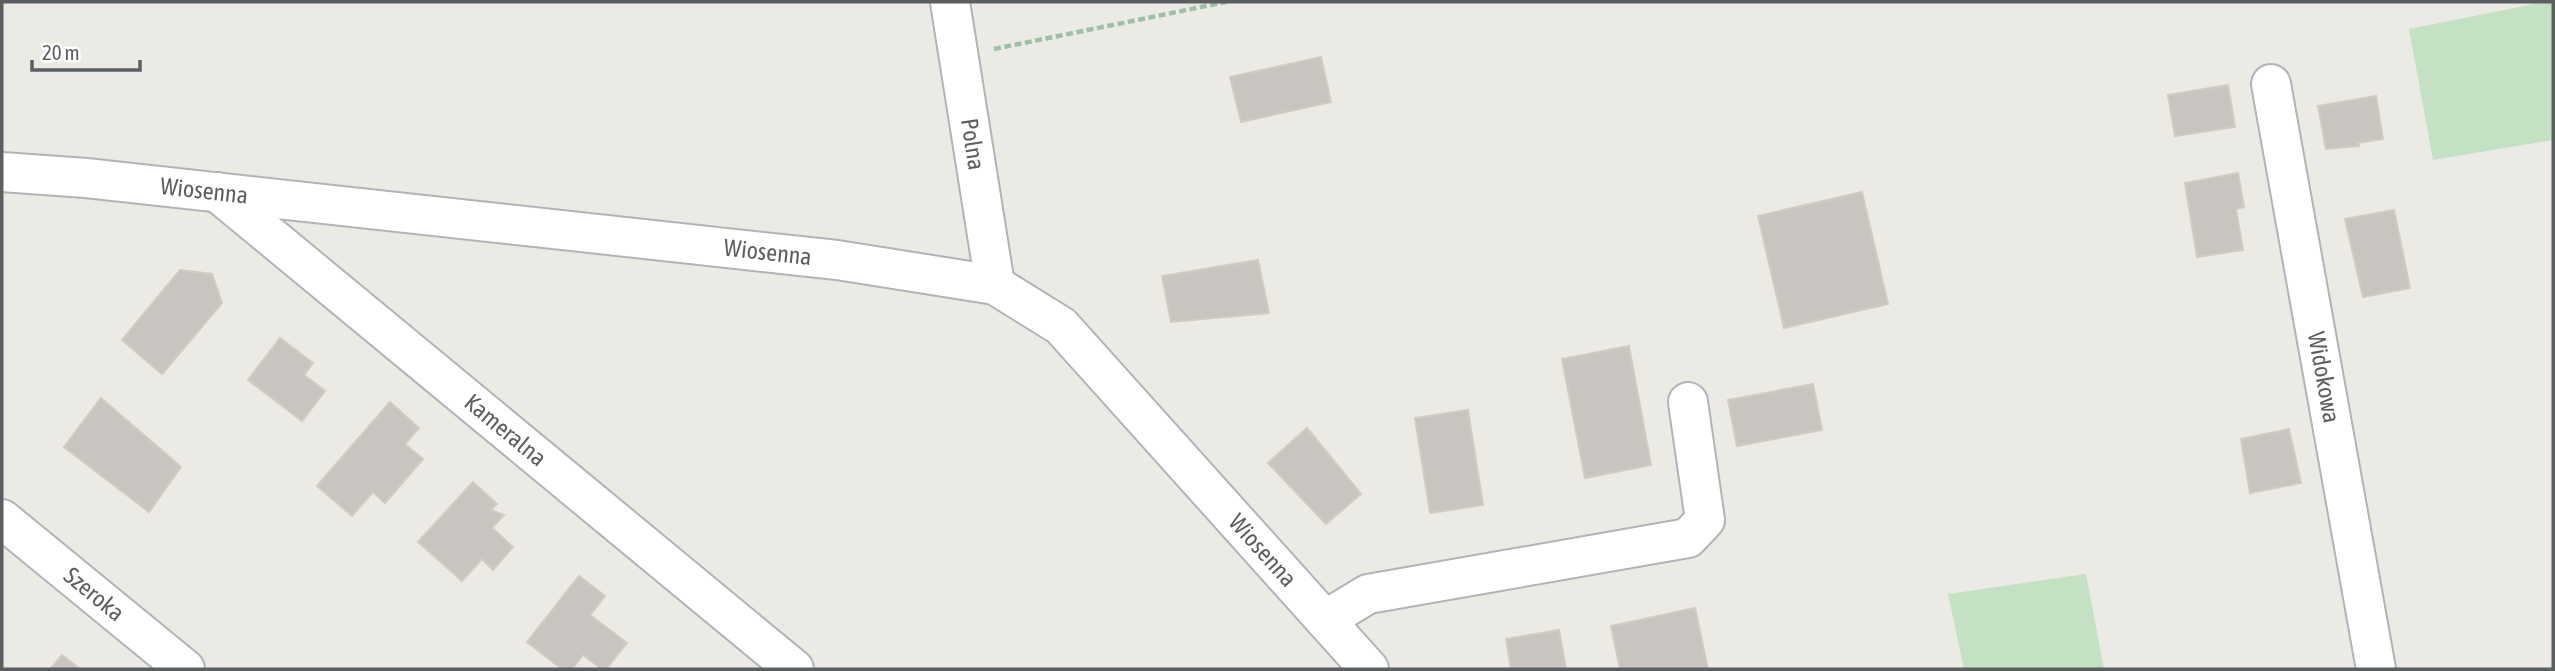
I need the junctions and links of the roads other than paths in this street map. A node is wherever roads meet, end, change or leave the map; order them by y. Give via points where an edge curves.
1 (950, 2) edge
2 (2271, 84) dead end
3 (2, 172) edge
4 (217, 192) junction
5 (995, 285) junction
6 (1688, 402) dead end
7 (2, 519) edge
8 (1325, 620) junction
9 (185, 669) edge
10 (794, 669) edge
11 (1369, 669) edge
12 (2376, 669) edge

1 - 5 street, Polna
2 - 12 street, Widokowa
3 - 4 street, Wiosenna
4 - 5 street, Wiosenna via 837,260
4 - 10 street, Kameralna
5 - 8 street, Wiosenna via 1061,326
6 - 8 street via 1705,520 1688,538 1368,594
7 - 9 street, Szeroka
8 - 11 street, Wiosenna

